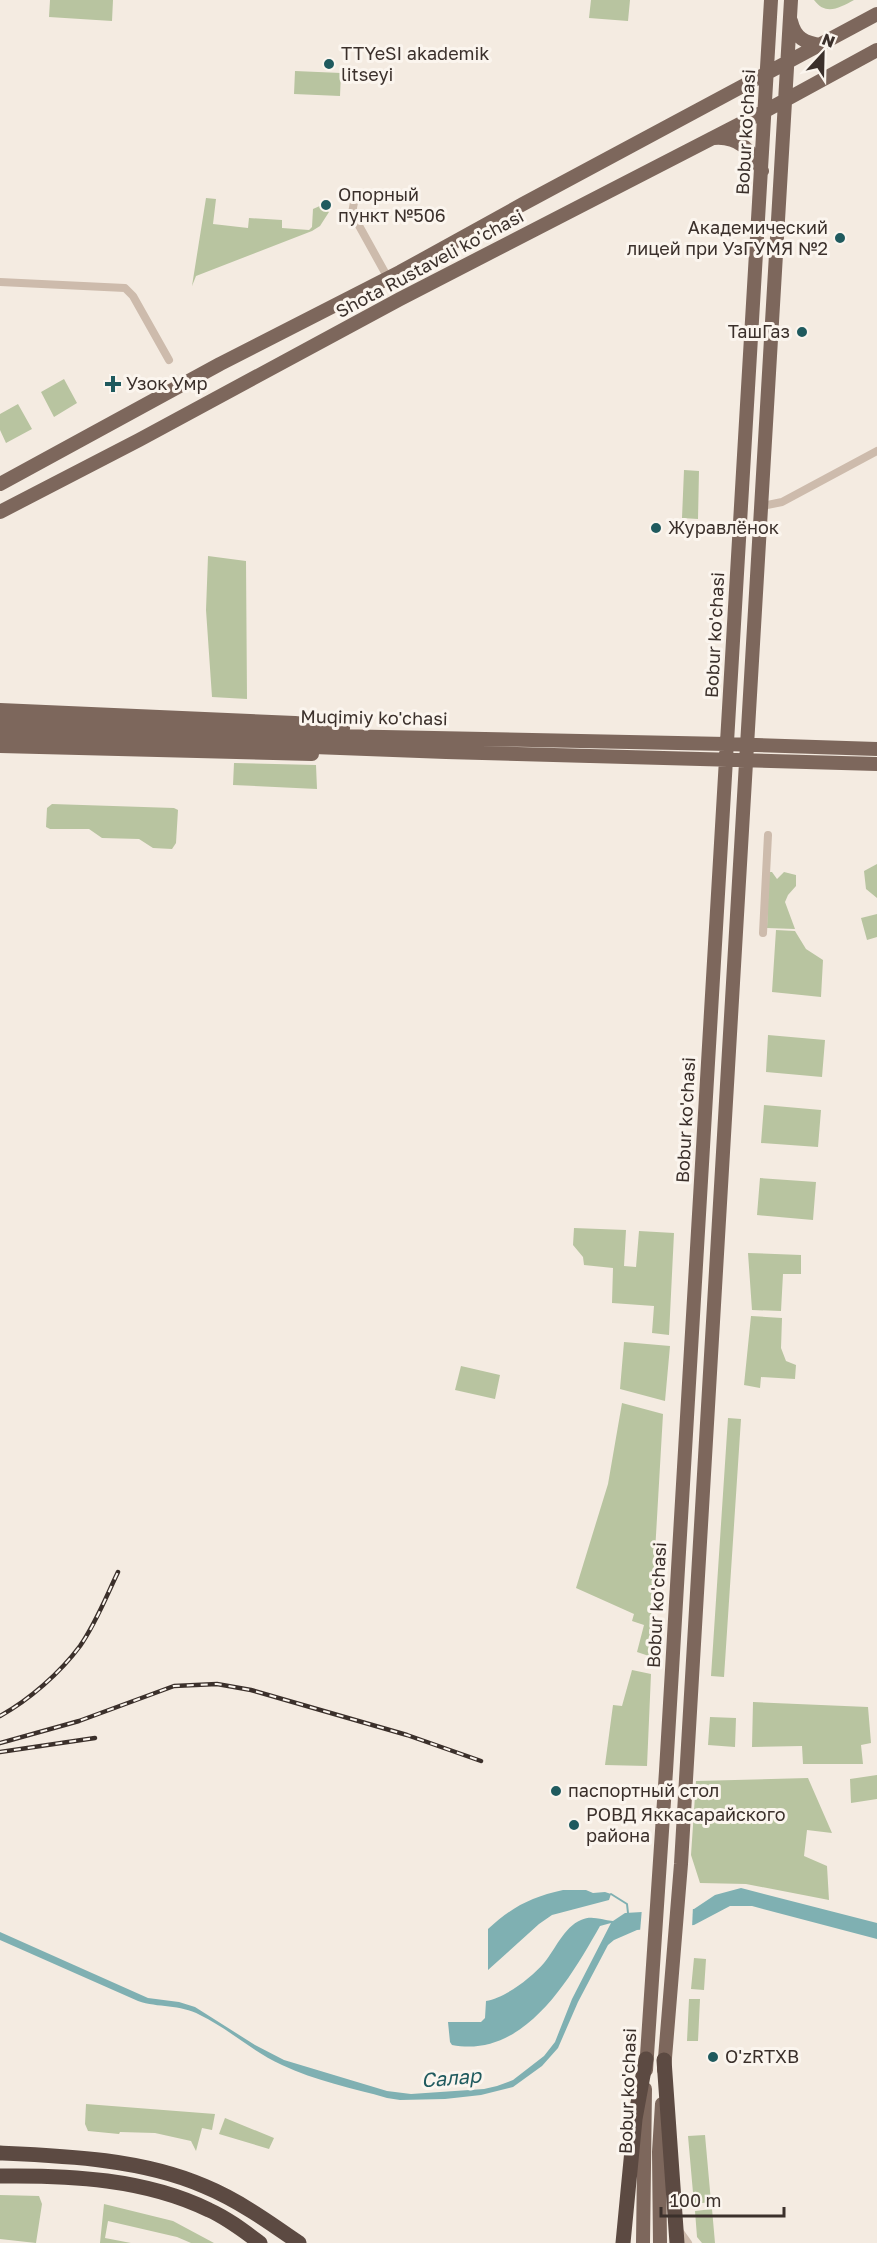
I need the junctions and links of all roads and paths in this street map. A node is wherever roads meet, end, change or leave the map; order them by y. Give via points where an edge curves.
1 (771, 0) edge
2 (792, 0) edge
3 (877, 14) edge
4 (790, 20) junction
5 (821, 45) junction
6 (877, 50) edge
7 (788, 64) junction
8 (767, 74) junction
9 (786, 99) junction
10 (765, 111) junction
11 (712, 138) junction
12 (762, 171) junction
13 (355, 197) dead end
14 (388, 278) junction
15 (0, 282) edge
16 (169, 360) dead end
17 (877, 451) edge
18 (0, 484) edge
19 (762, 506) junction
20 (0, 512) edge
21 (738, 548) junction
22 (760, 549) junction
23 (0, 710) edge
24 (0, 724) edge
25 (18, 730) junction
26 (0, 735) edge
27 (443, 738) junction
28 (590, 741) junction
29 (726, 744) junction
30 (747, 745) junction
31 (0, 746) edge
32 (877, 750) edge
33 (446, 752) junction
34 (588, 756) junction
35 (725, 759) junction
36 (746, 760) junction
37 (877, 764) edge
38 (768, 835) dead end
39 (763, 933) dead end
40 (704, 1121) junction
41 (725, 1123) junction
42 (660, 1862) junction
43 (681, 1864) junction
44 (646, 2059) junction
45 (664, 2060) junction
46 (0, 2153) edge
47 (0, 2176) edge
48 (221, 2194) junction
49 (213, 2211) junction
50 (676, 2223) junction
51 (260, 2243) edge
52 (299, 2243) edge
53 (623, 2243) edge
54 (643, 2243) edge
55 (660, 2243) edge
56 (677, 2243) edge
57 (688, 2243) edge

1 - 8 main road, Bobur ko'chasi
2 - 4 main road, Bobur ko'chasi
3 - 5 main road, Shota Rustaveli ko'chasi
4 - 5 main road via 805,42
4 - 7 main road, Bobur ko'chasi
5 - 7 main road, Shota Rustaveli ko'chasi
6 - 9 main road, Shota Rustaveli ko'chasi
7 - 8 main road, Shota Rustaveli ko'chasi
7 - 9 main road, Bobur ko'chasi
8 - 10 main road, Bobur ko'chasi
8 - 14 main road, Shota Rustaveli ko'chasi
9 - 10 main road, Shota Rustaveli ko'chasi
9 - 19 main road, Bobur ko'chasi
10 - 11 main road, Shota Rustaveli ko'chasi
10 - 12 main road, Bobur ko'chasi
11 - 12 main road via 739,142
11 - 20 main road, Shota Rustaveli ko'chasi
12 - 21 main road, Bobur ko'chasi
13 - 14 street via 352,213
14 - 18 main road, Shota Rustaveli ko'chasi
15 - 16 street via 125,288
17 - 19 street via 782,502
19 - 22 main road, Bobur ko'chasi
21 - 22 main road
21 - 29 main road, Bobur ko'chasi
22 - 30 main road, Bobur ko'chasi
23 - 27 main road via 295,723
24 - 25 main road, Muqimiy ko'chasi
25 - 26 main road, Muqimiy ko'chasi
25 - 27 main road, Muqimiy ko'chasi
25 - 33 main road, Muqimiy ko'chasi
27 - 28 main road, Muqimiy ko'chasi
28 - 29 main road, Muqimiy ko'chasi
28 - 34 main road via 593,749
29 - 30 main road, Muqimiy ko'chasi
29 - 35 main road, Bobur ko'chasi
30 - 32 main road, Muqimiy ko'chasi
30 - 36 main road, Bobur ko'chasi
31 - 33 main road via 291,755
33 - 34 main road, Muqimiy ko'chasi
34 - 35 main road, Muqimiy ko'chasi
35 - 36 main road, Muqimiy ko'chasi
35 - 40 main road, Bobur ko'chasi
36 - 37 main road, Muqimiy ko'chasi
36 - 41 main road, Bobur ko'chasi
38 - 39 street
40 - 41 main road via 716,1114
40 - 42 main road, Bobur ko'chasi
41 - 43 main road, Bobur ko'chasi
42 - 43 main road via 671,1871
42 - 44 main road, Bobur ko'chasi
43 - 45 main road, Bobur ko'chasi
44 - 53 highway via 635,2119
44 - 54 main road, Bobur ko'chasi
45 - 50 highway
45 - 55 main road, Bobur ko'chasi
46 - 48 highway via 135,2166 181,2177
47 - 49 highway via 126,2184
48 - 49 highway
48 - 52 highway
49 - 51 highway
50 - 56 highway
50 - 57 street

